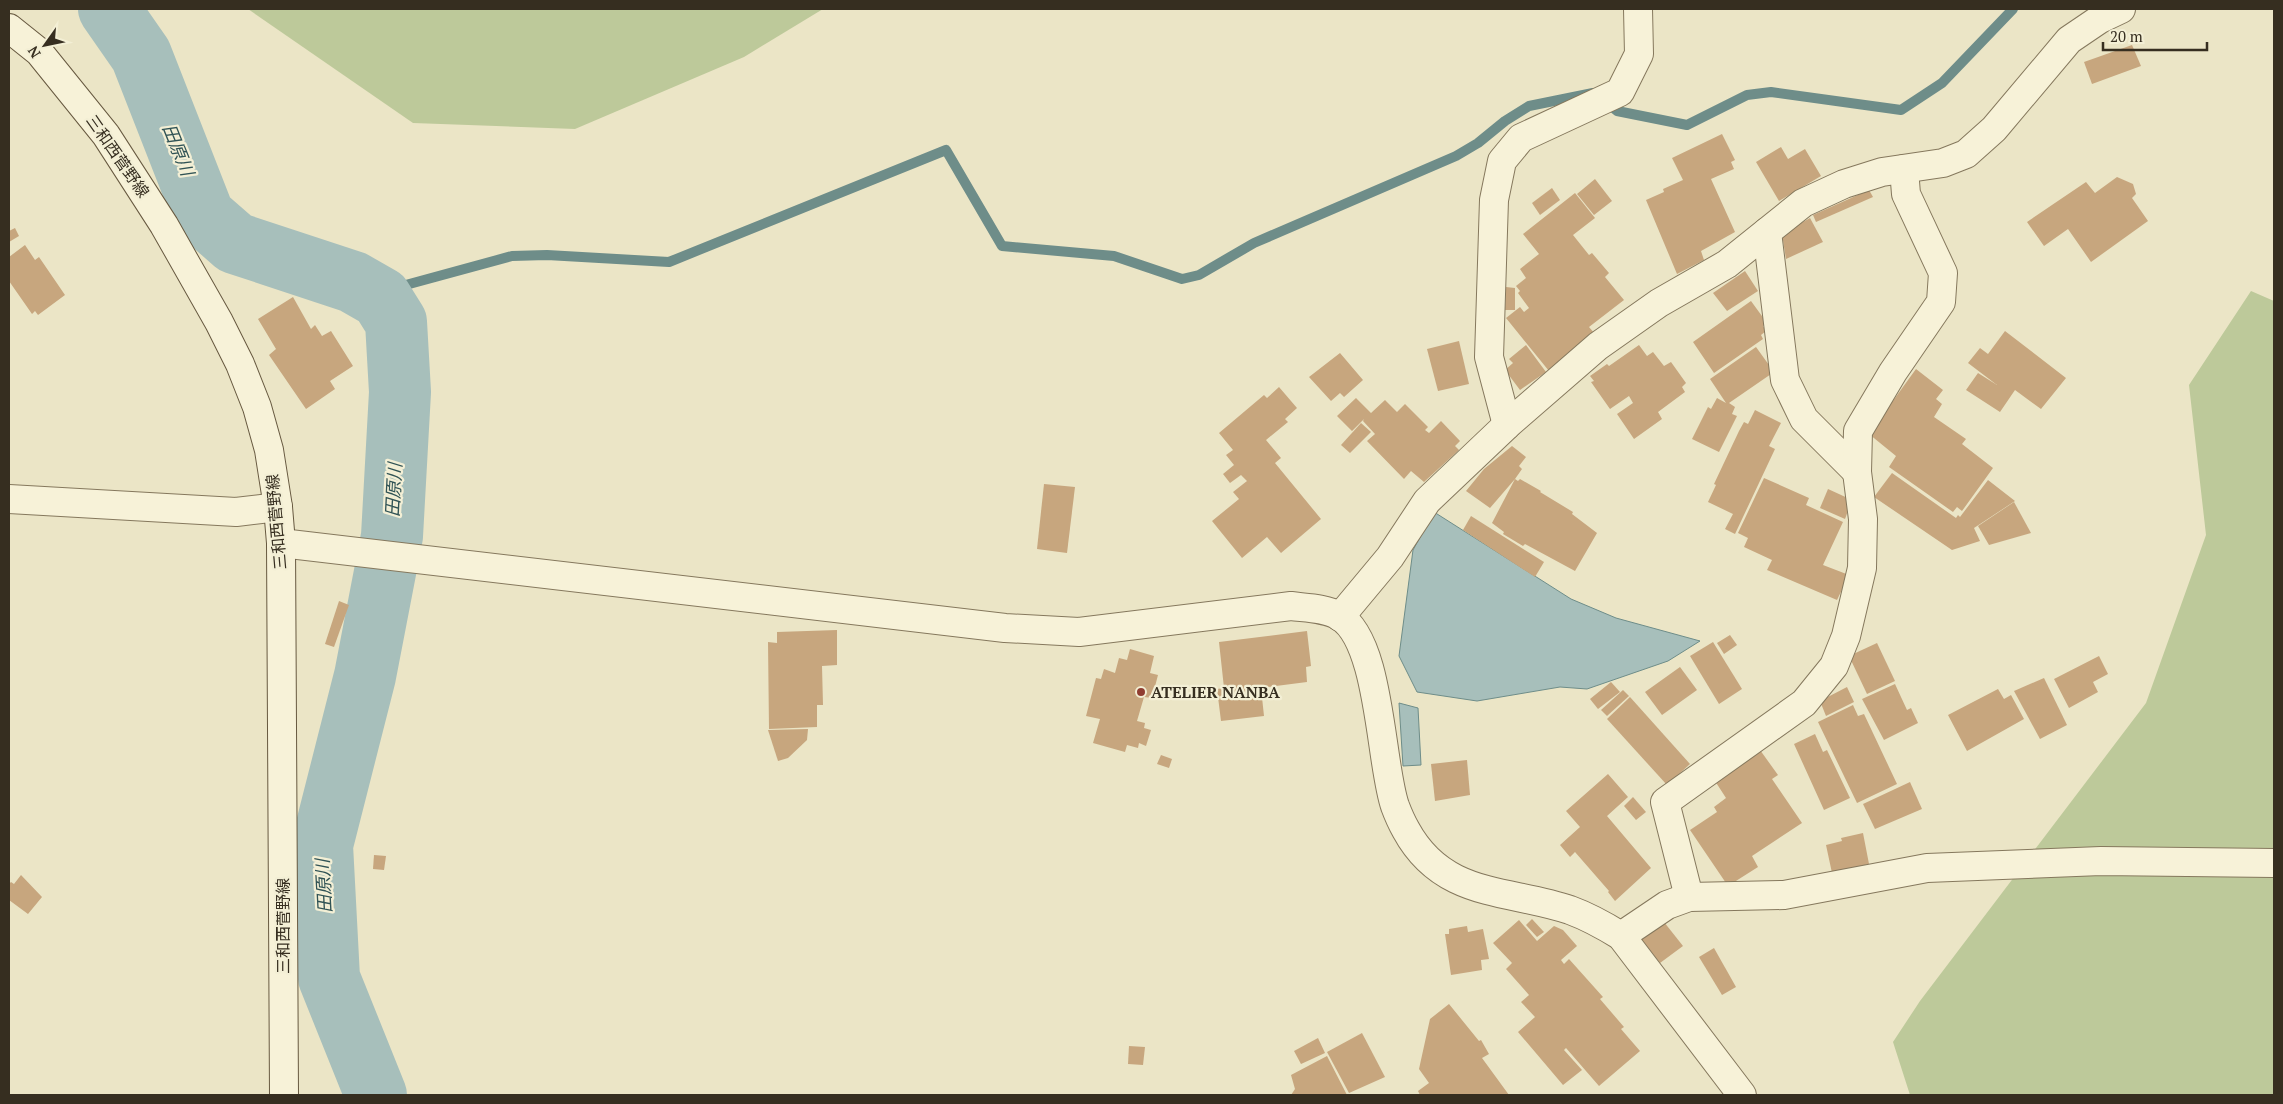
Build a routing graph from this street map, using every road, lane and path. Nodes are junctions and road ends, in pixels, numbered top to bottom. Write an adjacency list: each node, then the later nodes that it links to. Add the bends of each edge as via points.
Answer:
1 (1638, 9): 6 (street, via 1640,54 1620,92 1522,138 1502,161 1494,200 1489,358)
2 (2120, 9): 4 (street, via 2069,40 1994,129 1966,154 1943,163)
3 (9, 28): 9 (street, 三和西菅野線, via 39,52 106,135 164,225 219,322 257,407 269,450)
4 (1904, 169): 5 (street, via 1882,172 1803,202); 7 (street, via 1906,194 1943,273 1941,302 1858,431)
5 (1767, 232): 6 (street, via 1727,264 1659,303 1598,346); 7 (street, via 1785,380 1804,419)
6 (1507, 425): 11 (street, via 1428,501 1390,557)
7 (1857, 472): 13 (street, via 1863,519 1862,568 1846,636 1834,666 1804,703 1665,802)
8 (9, 499): 9 (street, via 236,512)
9 (278, 508): 10 (street, 三和西菅野線)
10 (281, 544): 11 (street, via 1005,628 1079,632 1291,606 1324,610); 15 (street, 三和西菅野線)
11 (1340, 617): 14 (street, via 1356,635 1372,677 1394,806 1422,853 1443,874 1474,887 1570,910)
12 (2274, 863): 13 (street, via 2101,861 1927,868 1784,895)
13 (1688, 897): 14 (street, via 1667,905)
14 (1621, 936): 16 (street)
15 (284, 1095)
16 (1742, 1095)

